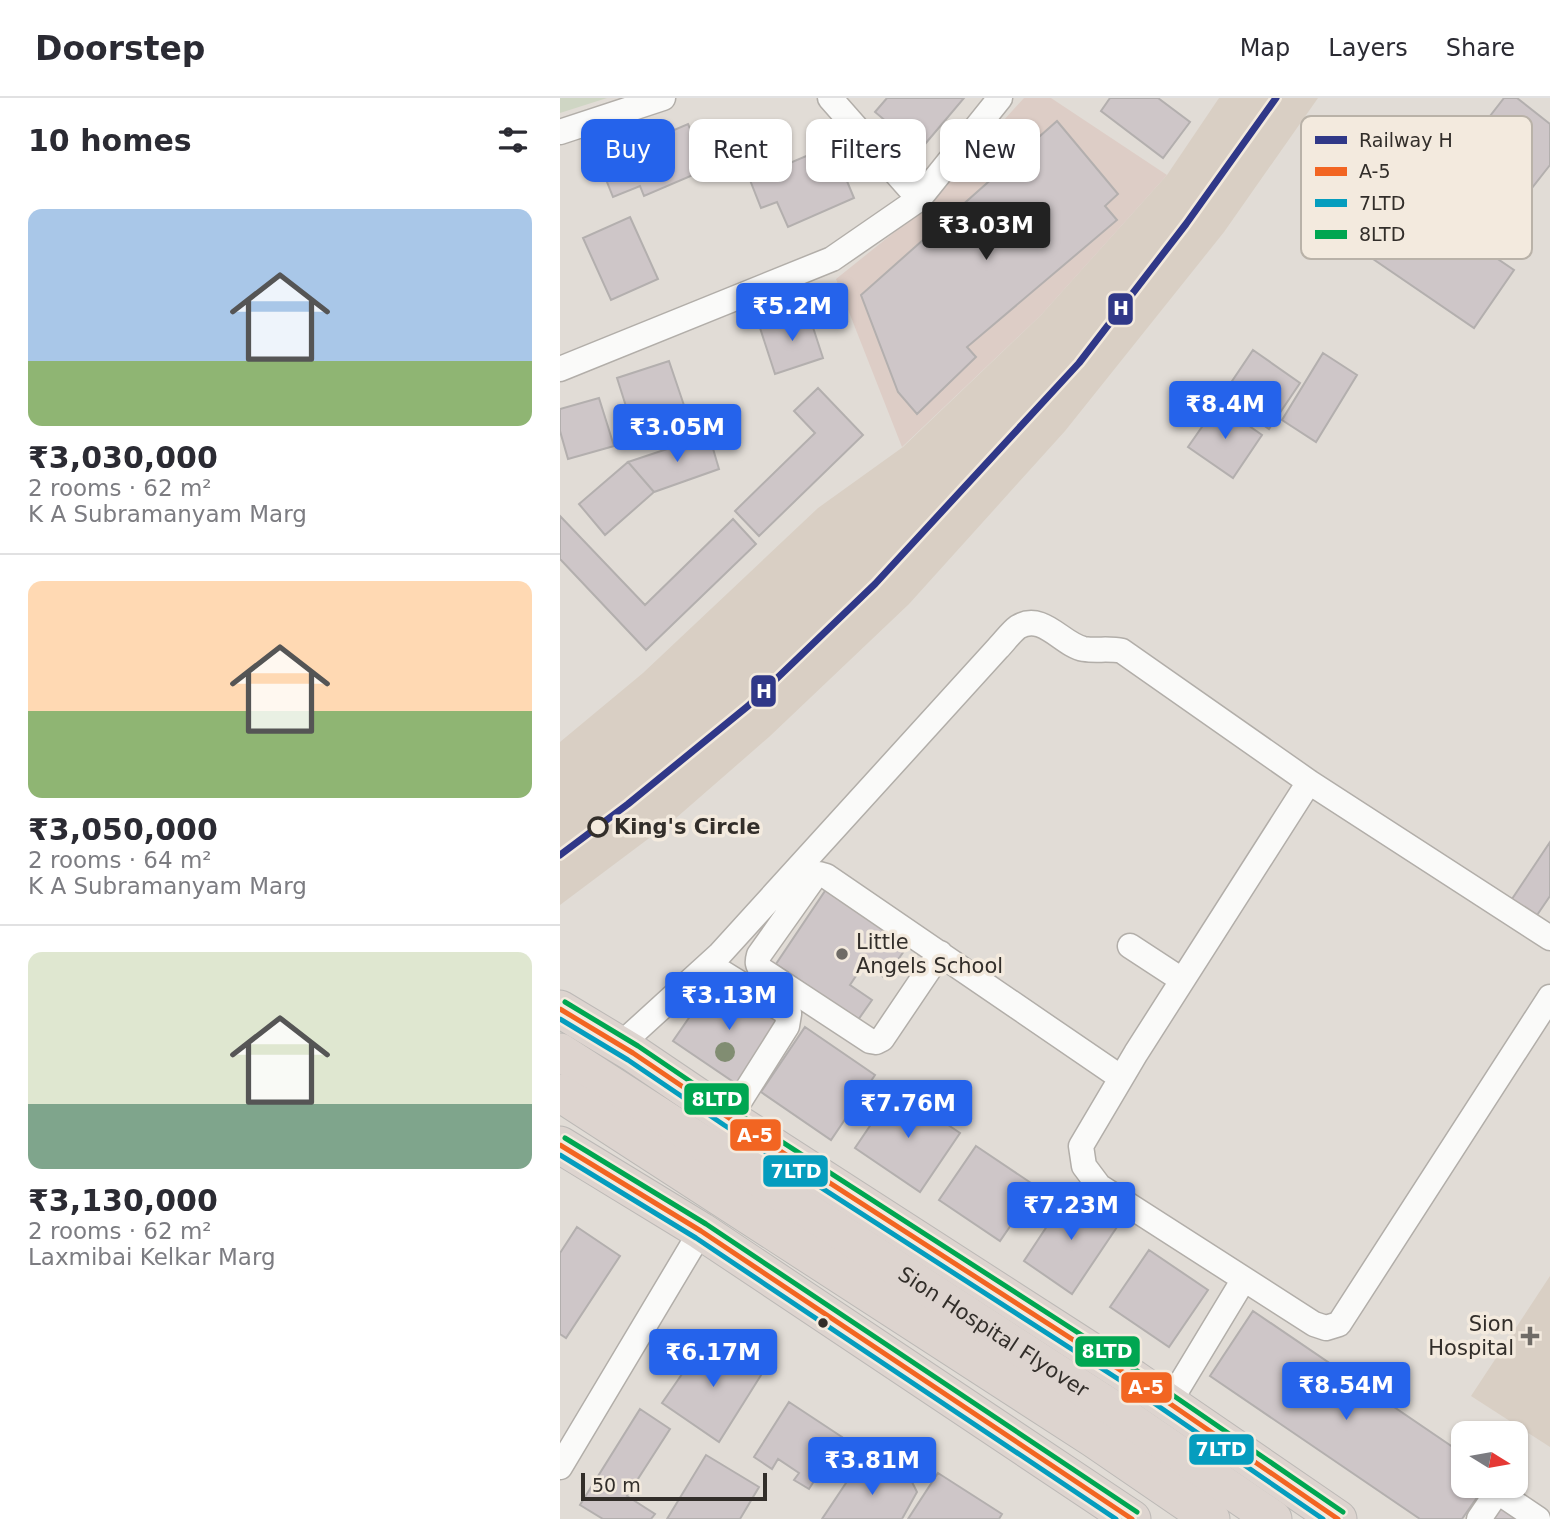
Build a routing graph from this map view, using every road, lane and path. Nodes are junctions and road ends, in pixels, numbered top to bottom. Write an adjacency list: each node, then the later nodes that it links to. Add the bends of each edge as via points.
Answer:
1 (663, 98): 4 (street)
2 (830, 98): 5 (street)
3 (1000, 98): 5 (street)
4 (560, 132)
5 (919, 199): 6 (street, via 832,260)
6 (560, 369)
7 (1310, 782): 8 (street); 11 (street); 14 (street, via 1122,651 1072,645 1051,628 1039,625 1018,627 714,961)
8 (1550, 938)
9 (1130, 946): 11 (street)
10 (940, 953): 10 (street, via 819,874 758,961 762,970 876,1042); 16 (street)
11 (1182, 980): 16 (street)
12 (1550, 997): 22 (street, via 1339,1324 1325,1328 1314,1324)
13 (560, 1009): 14 (highway)
14 (626, 1050): 18 (highway); 18 (street, via 717,972 789,1014)
15 (560, 1052): 20 (highway)
16 (1120, 1077): 22 (street, via 1081,1146 1084,1166 1098,1186)
17 (560, 1093): 20 (highway)
18 (736, 1123): 20 (highway); 23 (highway)
19 (560, 1144): 21 (highway)
20 (774, 1210): 21 (highway); 26 (highway, Sion Hospital Flyover); 27 (highway, Sion Hospital Flyover, via 1114,1410)
21 (694, 1226): 24 (street); 25 (highway)
22 (1244, 1279): 23 (street)
23 (1169, 1403): 28 (highway)
24 (560, 1467)
25 (1132, 1519)
26 (1211, 1519)
27 (1273, 1519)
28 (1338, 1519)
29 (1479, 1519): 30 (street, via 1496,1494)
30 (1538, 1519)

